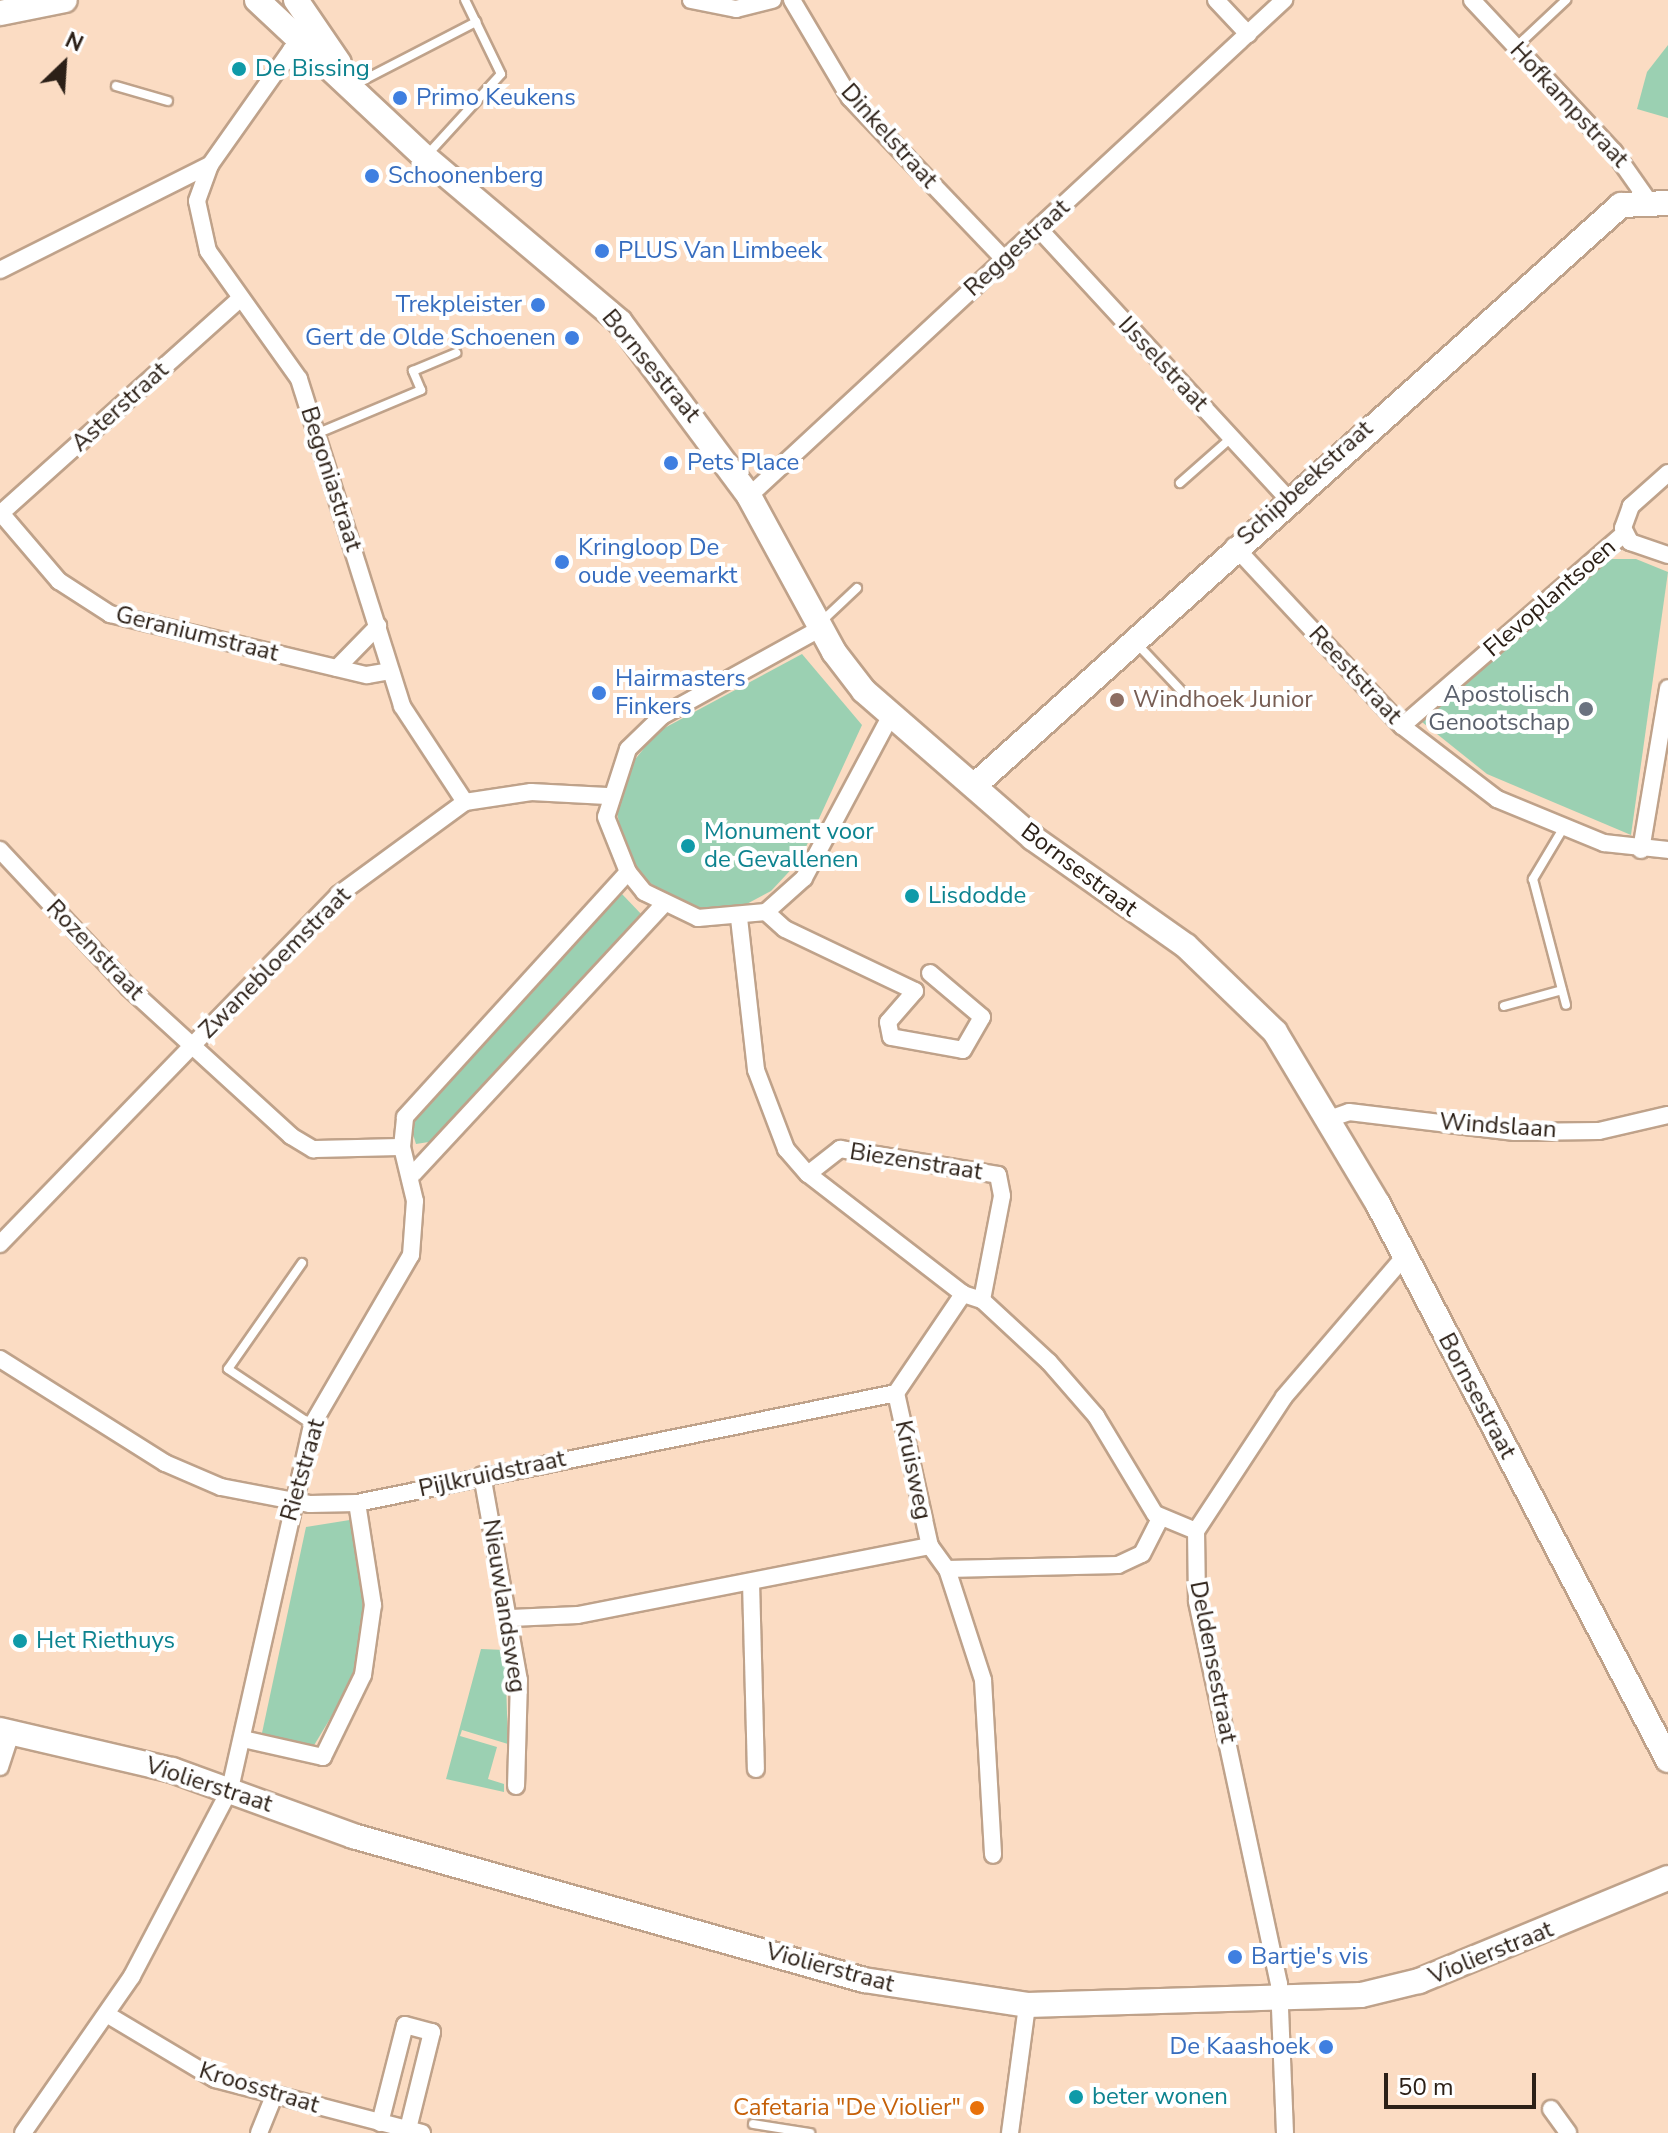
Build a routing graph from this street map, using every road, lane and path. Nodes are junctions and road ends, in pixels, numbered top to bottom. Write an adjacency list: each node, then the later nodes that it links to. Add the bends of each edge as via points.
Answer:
1 (65, 0): 12 (street)
2 (257, 0): 15 (street, Bornsestraat)
3 (296, 0): 16 (street, Bornsestraat)
4 (465, 0): 13 (lane)
5 (691, 0): 6 (street, via 736,9)
6 (773, 0)
7 (792, 0): 27 (street, Dinkelstraat, via 850,98)
8 (1216, 0): 14 (street)
9 (1284, 0): 14 (street, Reggestraat)
10 (1472, 0): 17 (street, Hofkampstraat)
11 (1566, 0): 17 (lane)
12 (0, 13)
13 (476, 22): 19 (lane); 21 (lane, via 501,74)
14 (1248, 34): 26 (street, Reggestraat)
15 (302, 40): 16 (street); 19 (street, Bornsestraat); 22 (street)
16 (327, 43): 19 (street, Bornsestraat)
17 (1515, 47): 25 (street, Hofkampstraat)
18 (116, 86): 20 (lane, via 145,89)
19 (352, 86): 21 (street, Bornsestraat)
20 (168, 101)
21 (425, 157): 35 (street, Bornsestraat, via 620,322)
22 (210, 165): 23 (street); 24 (street)
23 (175, 182): 24 (street); 28 (street)
24 (197, 201): 29 (street, Begoniastraat, via 208,251)
25 (1658, 201): 36 (street, Schipbeekstraat, via 1621,205)
26 (1039, 229): 27 (street, Reggestraat); 32 (street, IJsselstraat)
27 (1004, 259): 35 (street, Reggestraat)
28 (0, 270)
29 (240, 299): 31 (street, Begoniastraat, via 272,333 299,379); 37 (street, Asterstraat)
30 (456, 353): 31 (lane, via 413,371 421,390)
31 (315, 435): 43 (street, Begoniastraat)
32 (1231, 438): 34 (lane); 36 (street, IJsselstraat)
33 (1668, 473): 38 (street, Flevoplantsoen, via 1631,506)
34 (1180, 483)
35 (749, 496): 42 (street, Bornsestraat)
36 (1287, 498): 39 (street, Schipbeekstraat)
37 (0, 513): 45 (street, Geraniumstraat, via 59,581 110,614)
38 (1625, 533): 40 (street, Flevoplantsoen, via 1630,542); 50 (street, Flevoplantsoen)
39 (1234, 546): 44 (street, Schipbeekstraat); 50 (street, Reeststraat)
40 (1668, 555)
41 (857, 588): 42 (lane)
42 (822, 624): 49 (street, Bornsestraat, via 834,652); 52 (street, via 645,729)
43 (378, 626): 45 (street); 46 (street, Begoniastraat)
44 (1132, 639): 48 (lane); 51 (street, Schipbeekstraat)
45 (337, 668): 46 (street, Geraniumstraat)
46 (390, 671): 53 (street, Begoniastraat, via 402,706)
47 (1668, 688): 56 (street)
48 (1190, 700)
49 (890, 717): 51 (street, Bornsestraat, via 918,731); 60 (street, via 804,878)
50 (1402, 726): 54 (street, Reeststraat, via 1497,799)
51 (975, 785): 68 (street, Bornsestraat, via 1065,864 1231,986 1275,1032)
52 (607, 796): 53 (street, Zwanebloemstraat, via 531,792); 58 (street, via 609,830)
53 (465, 802): 66 (street, Zwanebloemstraat, via 338,895)
54 (1564, 827): 56 (street, Reeststraat); 63 (lane, via 1533,879)
55 (0, 850): 66 (street, Rozenstraat)
56 (1641, 850): 57 (street, Reeststraat)
57 (1668, 850)
58 (628, 872): 59 (street); 69 (street, via 405,1117)
59 (664, 904): 61 (street, via 698,918); 70 (street)
60 (766, 912): 61 (street); 62 (street, via 785,929 915,991 888,1022 891,1037 963,1050 982,1017)
61 (739, 918): 71 (street, Biezenstraat, via 756,1070 769,1115)
62 (930, 973)
63 (1562, 990): 64 (lane); 65 (lane)
64 (1566, 1005)
65 (1504, 1006)
66 (192, 1047): 69 (street, Rozenstraat, via 313,1149); 72 (street, Zwanebloemstraat)
67 (1668, 1115): 68 (street, Windslaan, via 1571,1132 1515,1132 1349,1112)
68 (1329, 1119): 73 (street, Bornsestraat)
69 (402, 1147): 70 (street, Rietstraat)
70 (414, 1173): 79 (street, Rietstraat, via 415,1229 405,1272)
71 (808, 1174): 75 (street, Biezenstraat); 76 (street, Biezenstraat, via 840,1149 998,1175 1002,1196)
72 (0, 1244)
73 (1404, 1257): 84 (street, via 1284,1397); 91 (street, Bornsestraat)
74 (302, 1263): 79 (lane, via 228,1369)
75 (963, 1294): 76 (street, Biezenstraat); 78 (street)
76 (982, 1300): 83 (street, Biezenstraat, via 1096,1416)
77 (0, 1359): 81 (street, Pijlkruidstraat, via 165,1463 221,1487)
78 (896, 1393): 80 (street, Pijlkruidstraat); 85 (street, Kruisweg)
79 (312, 1425): 81 (street, Rietstraat)
80 (482, 1475): 82 (street, Pijlkruidstraat); 88 (street, Nieuwlandsweg)
81 (292, 1502): 82 (street, Pijlkruidstraat); 90 (street, Rietstraat)
82 (357, 1503): 90 (street, via 373,1605 356,1689 323,1757)
83 (1160, 1519): 84 (street); 86 (street, via 1142,1554 1118,1565)
84 (1196, 1531): 98 (street, Deldensestraat, via 1197,1601)
85 (930, 1546): 86 (street); 87 (street)
86 (947, 1569): 96 (street, via 983,1680)
87 (751, 1582): 88 (street, via 578,1615); 93 (street)
88 (511, 1618): 94 (street, Nieuwlandsweg, via 519,1680)
89 (6, 1731): 92 (street); 95 (street, Violierstraat)
90 (243, 1739): 95 (street, Rietstraat)
91 (1668, 1760)
92 (0, 1767)
93 (756, 1769)
94 (516, 1786)
95 (230, 1789): 99 (street, Violierstraat, via 353,1836 864,1980); 100 (street, Rietstraat)
96 (993, 1855)
97 (1668, 1878): 98 (street, Violierstraat, via 1419,1981)
98 (1281, 2002): 99 (street, Violierstraat); 110 (street, Deldensestraat)
99 (1027, 2005): 109 (street)
100 (108, 2015): 101 (street, Kroosstraat, via 185,2064); 106 (street, Rietstraat)
101 (274, 2096): 103 (street, Kroosstraat); 107 (street)
102 (1551, 2109): 111 (street)
103 (380, 2123): 105 (street, Kroosstraat); 105 (street, via 405,2025 432,2032)
104 (753, 2124): 108 (lane)
105 (415, 2131)
106 (23, 2133)
107 (259, 2133)
108 (810, 2133)
109 (1010, 2133)
110 (1285, 2133)
111 (1569, 2133)

